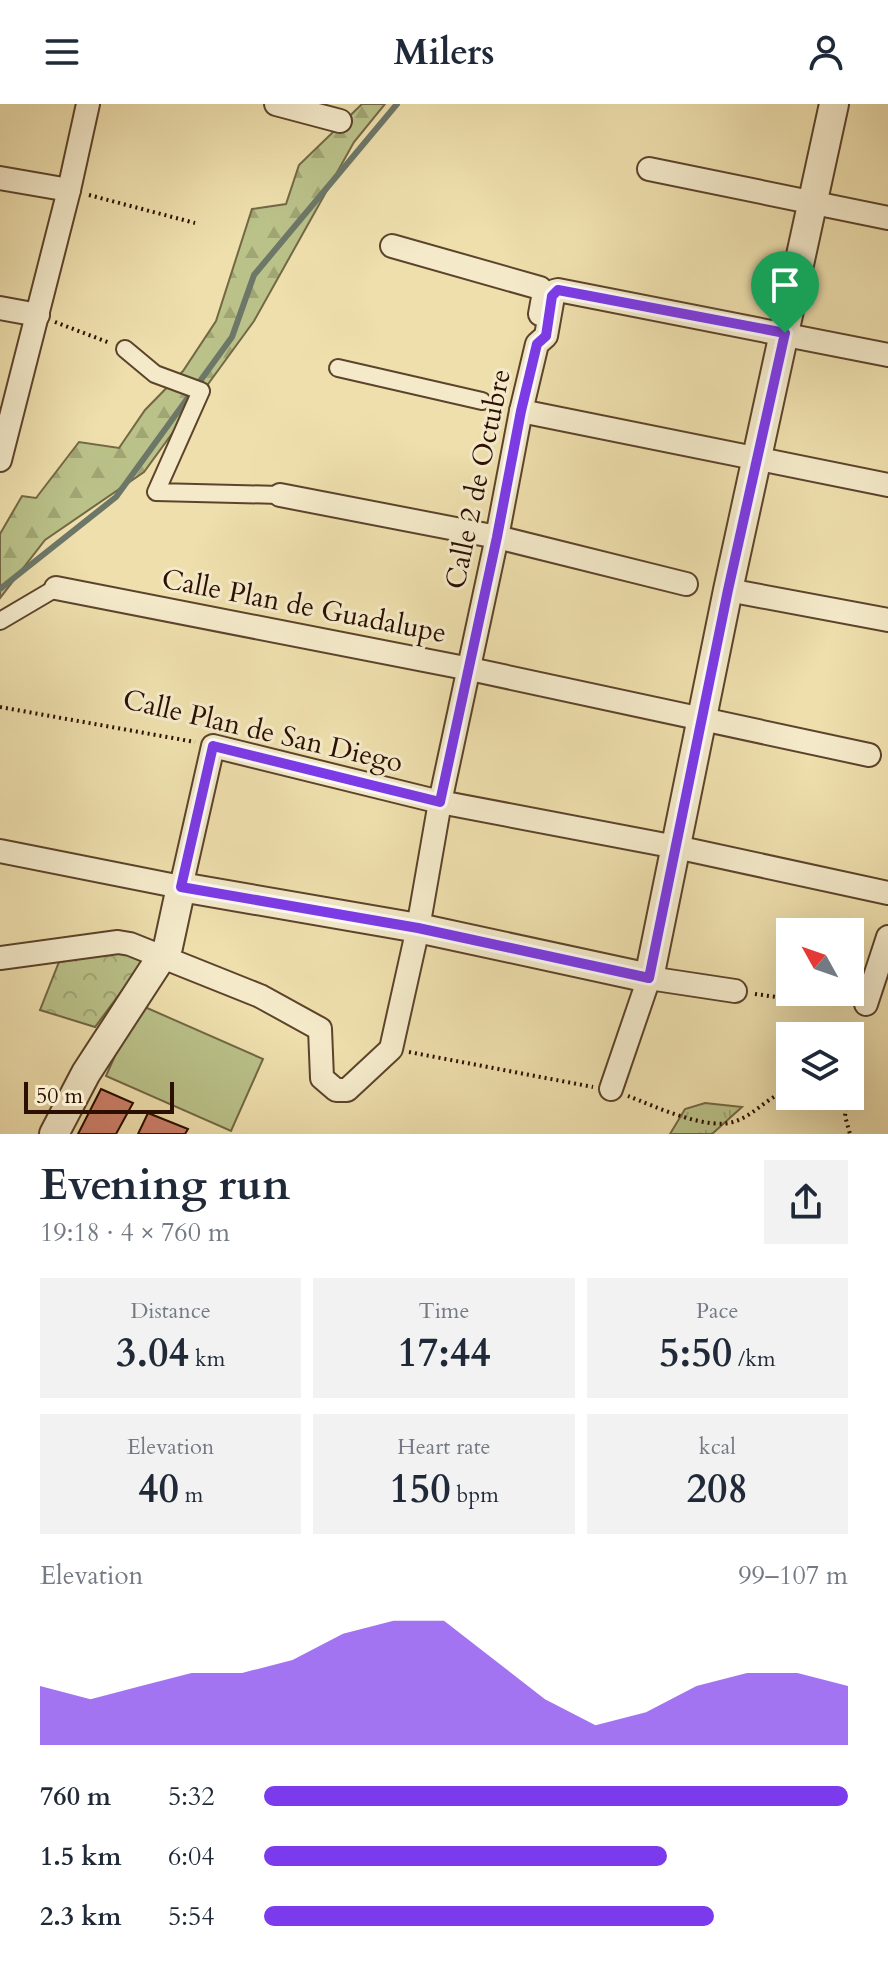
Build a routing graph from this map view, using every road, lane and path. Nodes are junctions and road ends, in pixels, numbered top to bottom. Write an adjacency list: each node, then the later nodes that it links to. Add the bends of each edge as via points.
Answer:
1 (88, 104): 7 (street)
2 (276, 104): 4 (street)
3 (834, 104): 8 (street)
4 (340, 121)
5 (649, 169): 8 (street)
6 (0, 178): 7 (street)
7 (69, 190): 10 (path); 14 (street)
8 (812, 202): 9 (street); 15 (street)
9 (888, 218)
10 (195, 223)
11 (392, 246): 12 (street)
12 (547, 290): 15 (street); 20 (street, Calle 2 de Octubre, via 546,336 537,344)
13 (0, 308): 14 (street)
14 (38, 315): 16 (path); 21 (street)
15 (785, 333): 17 (street); 22 (street)
16 (125, 349): 24 (street, via 155,374 201,391 156,492)
17 (888, 355)
18 (338, 368): 19 (street)
19 (482, 401)
20 (521, 411): 22 (street); 26 (street, Calle 2 de Octubre)
21 (1, 448)
22 (758, 457): 23 (street); 25 (street)
23 (888, 485)
24 (280, 495): 26 (street)
25 (741, 534): 29 (street); 32 (street, via 726,551 716,589 709,628)
26 (497, 537): 27 (street); 33 (street, Calle 2 de Octubre)
27 (686, 584)
28 (56, 588): 31 (street); 33 (street, Calle Plan de Guadalupe)
29 (728, 590): 30 (street); 32 (street)
30 (888, 620)
31 (0, 621)
32 (718, 641): 35 (street)
33 (470, 669): 35 (street, Calle Plan de Guadalupe); 38 (street, Calle 2 de Octubre)
34 (0, 707): 36 (path, Calle Plan de San Diego)
35 (702, 720): 37 (street, Calle Plan de Guadalupe); 39 (street)
36 (213, 746): 38 (street, Calle Plan de San Diego); 41 (street)
37 (869, 755)
38 (440, 802): 39 (street, Calle Plan de San Diego); 43 (street, Calle 2 de Octubre)
39 (676, 847): 42 (street, Calle Plan de San Diego); 47 (street)
40 (0, 851): 41 (street)
41 (181, 887): 43 (street); 45 (street, via 168,947)
42 (888, 893)
43 (418, 928): 47 (street); 51 (street, Calle 2 de Octubre)
44 (888, 937): 49 (street)
45 (160, 956): 46 (street, via 118,942); 51 (street, via 260,996 320,1029 322,1078 336,1090 347,1090); 55 (street)
46 (0, 958)
47 (649, 978): 48 (street); 52 (street)
48 (735, 991): 49 (path)
49 (866, 1004): 50 (path)
50 (860, 1022)
51 (391, 1049): 52 (path)
52 (611, 1089): 53 (path, via 709,1122 735,1122)
53 (776, 1096)
54 (846, 1110): 56 (path)
55 (54, 1134)
56 (850, 1134)

